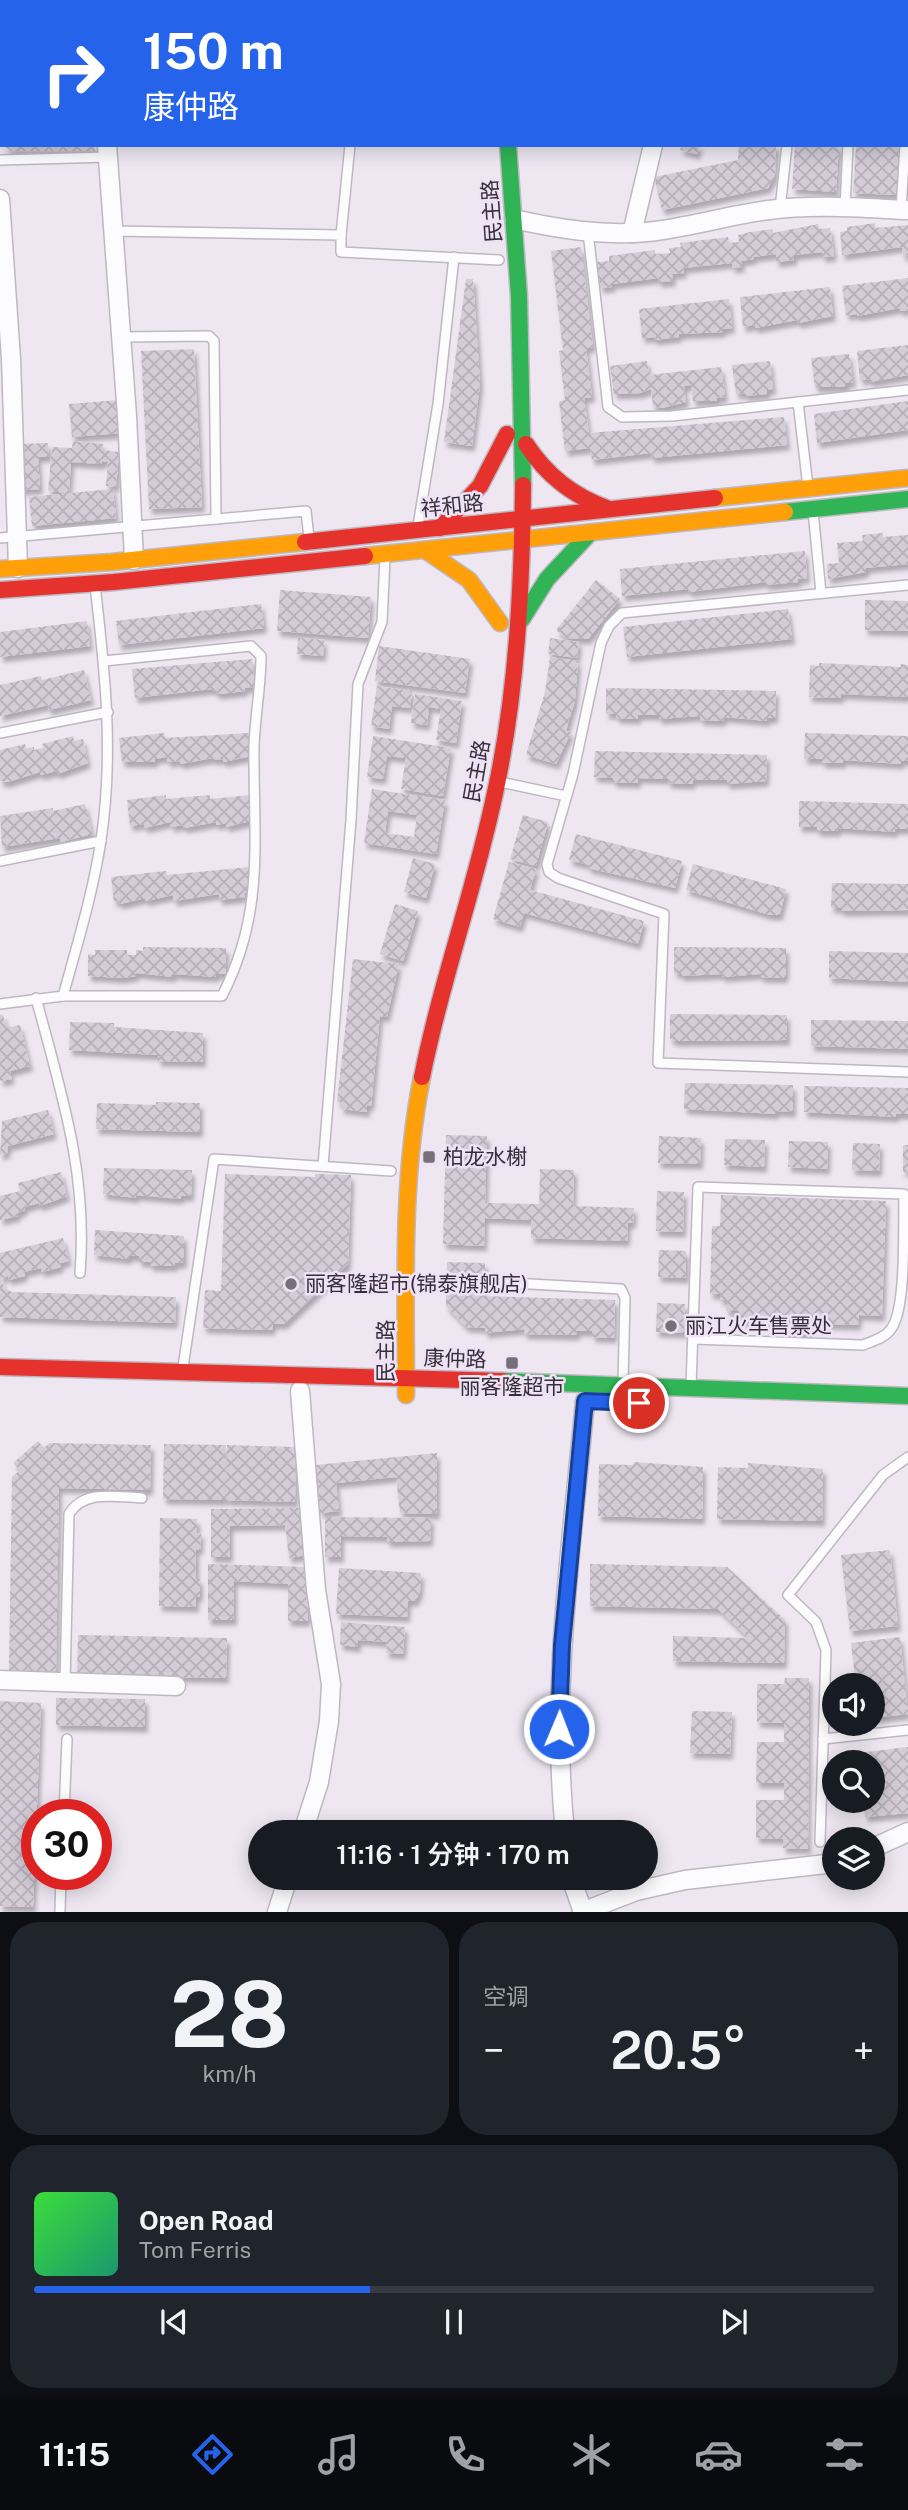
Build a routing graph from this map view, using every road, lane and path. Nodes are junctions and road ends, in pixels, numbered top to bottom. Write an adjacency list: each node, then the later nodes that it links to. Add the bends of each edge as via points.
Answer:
1 (350, 147): 17 (lane)
2 (508, 147): 13 (main road, 民主路)
3 (653, 147): 16 (street)
4 (787, 147): 11 (lane)
5 (848, 147): 10 (lane)
6 (905, 147): 12 (lane)
7 (107, 151): 8 (lane); 14 (street)
8 (0, 160)
9 (0, 199): 38 (street)
10 (845, 208): 11 (street); 12 (street)
11 (780, 209): 16 (street)
12 (905, 210)
13 (514, 219): 15 (street); 25 (main road, 民主路)
14 (114, 231): 17 (lane); 21 (street)
15 (588, 232): 16 (street); 23 (lane, via 608,407 614,413 672,416)
16 (632, 233)
17 (341, 235): 18 (lane, via 341,251)
18 (454, 257): 19 (lane); 36 (lane, via 442,380)
19 (499, 260)
20 (502, 311): 24 (main road)
21 (122, 337): 31 (lane, via 209,336 214,341); 34 (street)
22 (908, 390): 23 (lane)
23 (798, 402): 27 (lane)
24 (508, 434): 33 (main road); 35 (main road, via 485,480)
25 (526, 444): 30 (main road, via 544,471 569,492); 32 (main road, 民主路)
26 (908, 478): 27 (main road, 祥和路)
27 (808, 489): 30 (main road, 祥和路)
28 (908, 499): 29 (main road, 祥和路)
29 (813, 509): 37 (main road, 祥和路); 50 (lane)
30 (614, 510): 32 (main road, 祥和路)
31 (216, 519): 34 (lane); 40 (lane, via 306,512)
32 (524, 519): 33 (main road, 祥和路); 39 (main road, 民主路)
33 (506, 521): 35 (main road, 祥和路); 41 (main road)
34 (131, 527): 38 (lane); 44 (street)
35 (440, 528): 36 (main road, 祥和路)
36 (417, 530): 40 (main road, 祥和路)
37 (590, 533): 39 (main road, 祥和路); 52 (main road, via 547,579)
38 (9, 537): 45 (street)
39 (523, 540): 41 (main road, 祥和路); 52 (main road, 民主路)
40 (309, 542): 44 (main road, 祥和路)
41 (505, 548): 42 (main road, 祥和路)
42 (425, 550): 43 (main road, 祥和路); 51 (main road, via 471,579 499,629)
43 (385, 554): 47 (main road, 祥和路); 66 (lane, via 382,622 358,684)
44 (134, 560): 45 (main road, 祥和路)
45 (18, 568): 46 (main road, 祥和路)
46 (0, 569)
47 (95, 583): 49 (main road, 祥和路); 53 (lane)
48 (908, 584): 50 (lane)
49 (0, 590)
50 (821, 593): 57 (lane, via 622,613 601,643)
51 (503, 594)
52 (518, 626): 56 (main road, 民主路)
53 (104, 661): 54 (lane); 62 (lane, via 251,646 258,650 254,896 243,946 222,996)
54 (108, 712): 55 (lane); 58 (lane)
55 (0, 733)
56 (498, 781): 57 (lane); 76 (main road, 民主路, via 436,1016 415,1122 408,1188)
57 (566, 796): 65 (lane, via 547,860 550,872 664,914 658,1063)
58 (101, 841): 60 (lane); 62 (lane)
59 (464, 849): 61 (main road)
60 (0, 861)
61 (431, 968)
62 (63, 996): 63 (lane)
63 (36, 998): 64 (lane); 69 (lane, via 78,1165)
64 (0, 1004)
65 (908, 1072)
66 (323, 1166): 67 (lane); 75 (lane, via 214,1159)
67 (391, 1172)
68 (389, 1228): 71 (main road, 民主路)
69 (80, 1273)
70 (492, 1282): 78 (lane, via 621,1289 625,1298)
71 (389, 1336)
72 (692, 1339): 72 (lane, via 698,1187 904,1194 900,1305 892,1329 881,1337 863,1345); 79 (lane)
73 (0, 1367): 75 (main road, 康仲路)
74 (389, 1370): 75 (main road, 康仲路); 76 (main road, 康仲路); 81 (main road, 民主路)
75 (182, 1371)
76 (407, 1378): 78 (main road, 康仲路); 82 (main road, 民主路)
77 (41, 1385): 80 (main road, 康仲路)
78 (623, 1386): 79 (main road, 康仲路)
79 (691, 1388): 84 (main road, 康仲路)
80 (300, 1391): 81 (main road, 康仲路); 97 (street, via 316,1591 331,1684 320,1782)
81 (388, 1394): 82 (main road, 康仲路)
82 (406, 1395): 83 (main road, 康仲路)
83 (448, 1396)
84 (908, 1396)
85 (585, 1401): 98 (street, via 559,1690)
86 (746, 1407): 87 (main road)
87 (908, 1412)
88 (908, 1457): 95 (lane, via 883,1475 788,1595 816,1622 825,1642)
89 (142, 1498): 91 (lane, via 92,1497 69,1514)
90 (0, 1680): 91 (street)
91 (65, 1683): 92 (street)
92 (176, 1686)
93 (908, 1730): 95 (lane)
94 (68, 1738): 96 (lane)
95 (823, 1739): 100 (lane)
96 (65, 1799)
97 (307, 1820)
98 (564, 1820)
99 (908, 1832): 101 (street)
100 (820, 1842)
101 (885, 1843)
102 (822, 1864): 106 (street, via 685,1880 636,1891)
103 (61, 1890): 107 (lane)
104 (284, 1890): 108 (street)
105 (575, 1890): 106 (street)
106 (583, 1911)
107 (60, 1912)
108 (278, 1912)

